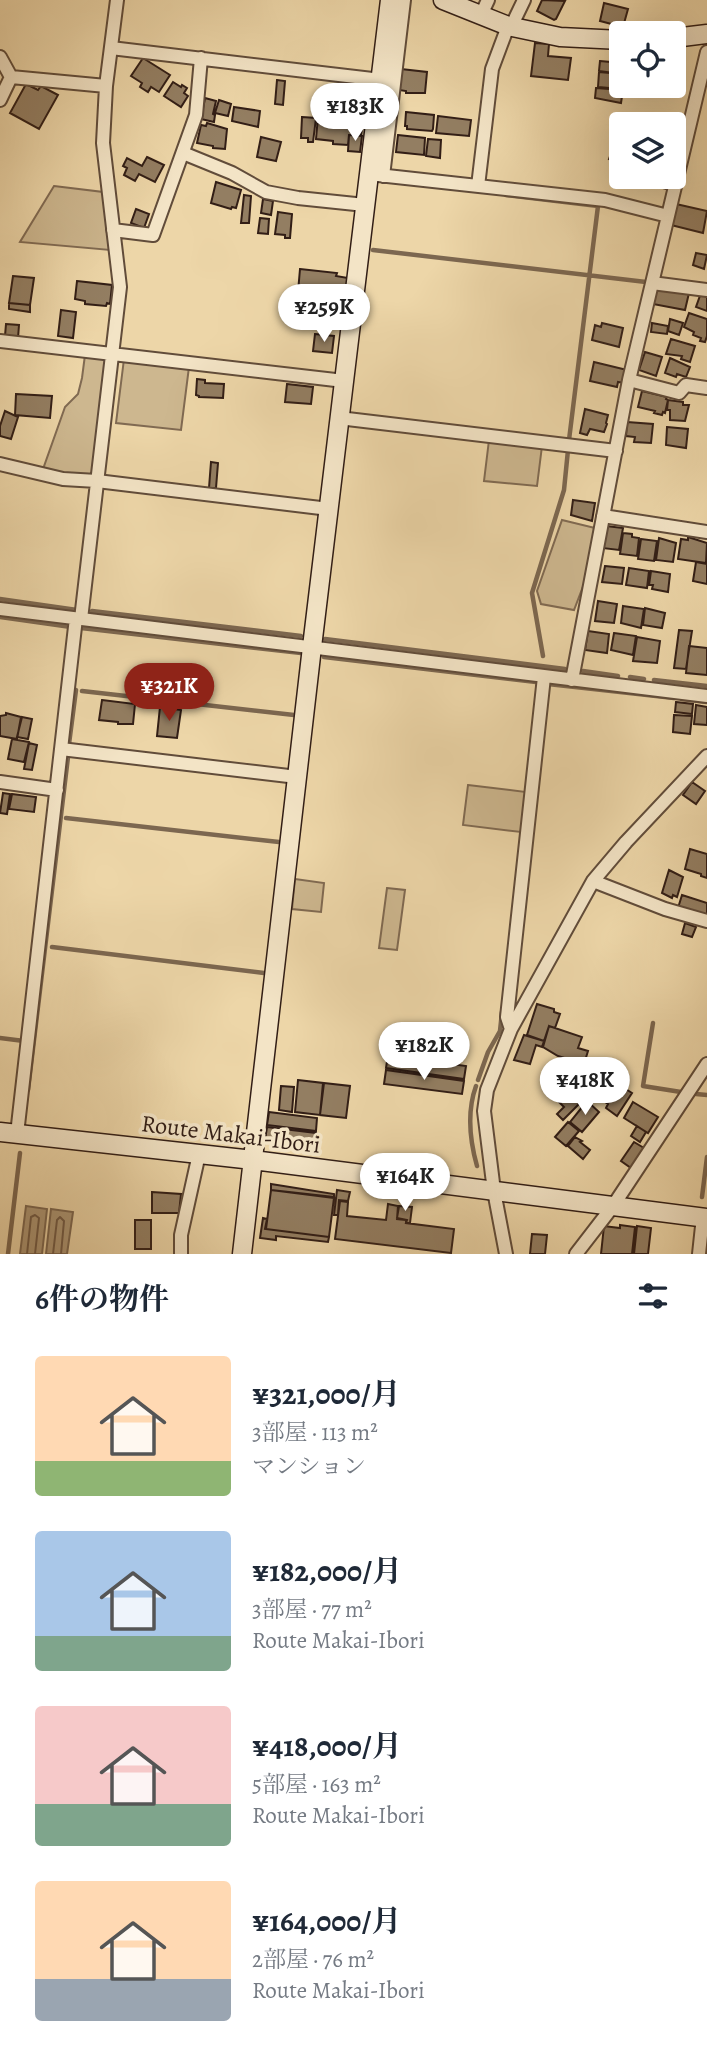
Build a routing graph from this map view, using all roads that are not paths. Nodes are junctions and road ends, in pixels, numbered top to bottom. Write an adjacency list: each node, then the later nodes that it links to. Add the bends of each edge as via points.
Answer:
1 (117, 0): 11 (street)
2 (390, 0): 17 (street)
3 (404, 0): 21 (street)
4 (443, 0): 6 (street)
5 (524, 0): 7 (street)
6 (484, 8): 7 (street)
7 (510, 27): 10 (street, via 560,37); 22 (street, via 492,69)
8 (707, 34): 9 (street)
9 (686, 37)
10 (609, 39)
11 (111, 48): 14 (street); 18 (street)
12 (707, 52): 16 (street)
13 (0, 57): 15 (street)
14 (201, 58): 17 (street); 20 (street, via 196,115)
15 (11, 77): 18 (street); 19 (street)
16 (704, 79): 24 (street)
17 (380, 80): 21 (street)
18 (106, 86): 25 (street, via 103,143)
19 (0, 100)
20 (183, 153): 23 (street, via 266,192); 25 (street, via 153,235)
21 (376, 175): 22 (street); 23 (street)
22 (478, 186): 24 (street, via 605,200)
23 (365, 205): 31 (street)
24 (668, 216): 26 (street)
25 (113, 230): 29 (street, via 120,287)
26 (652, 283): 27 (street); 30 (street)
27 (707, 289)
28 (0, 341): 29 (street)
29 (112, 354): 31 (street); 36 (street)
30 (629, 380): 32 (street, via 679,393 686,385); 34 (street)
31 (344, 381): 33 (street)
32 (707, 388)
33 (340, 418): 34 (street); 37 (street)
34 (615, 451): 38 (street)
35 (0, 464): 36 (street, via 63,479)
36 (97, 481): 37 (street); 41 (street)
37 (328, 509): 42 (street)
38 (603, 516): 39 (street); 44 (street)
39 (707, 532)
40 (0, 609): 41 (street)
41 (78, 619): 42 (street); 46 (street)
42 (312, 647): 43 (street); 48 (street)
43 (544, 677): 44 (street); 53 (street, via 507,1017)
44 (572, 680): 45 (street)
45 (707, 696)
46 (61, 749): 48 (street); 50 (street)
47 (707, 756): 51 (street)
48 (297, 777): 57 (street)
49 (0, 782): 50 (street)
50 (57, 790): 55 (street)
51 (593, 881): 52 (street); 53 (street)
52 (707, 921)
53 (511, 1029): 58 (street, via 487,1090 484,1111)
54 (707, 1064): 59 (street)
55 (8, 1133): 56 (street, Route Makai-Ibori)
56 (199, 1154): 57 (street, Route Makai-Ibori); 61 (street)
57 (253, 1160): 58 (street, Route Makai-Ibori); 62 (street)
58 (494, 1191): 59 (street, Route Makai-Ibori); 63 (street)
59 (612, 1206): 60 (street, Route Makai-Ibori); 64 (street)
60 (705, 1218): 65 (street)
61 (181, 1254)
62 (242, 1254)
63 (506, 1254)
64 (576, 1254)
65 (699, 1254)

